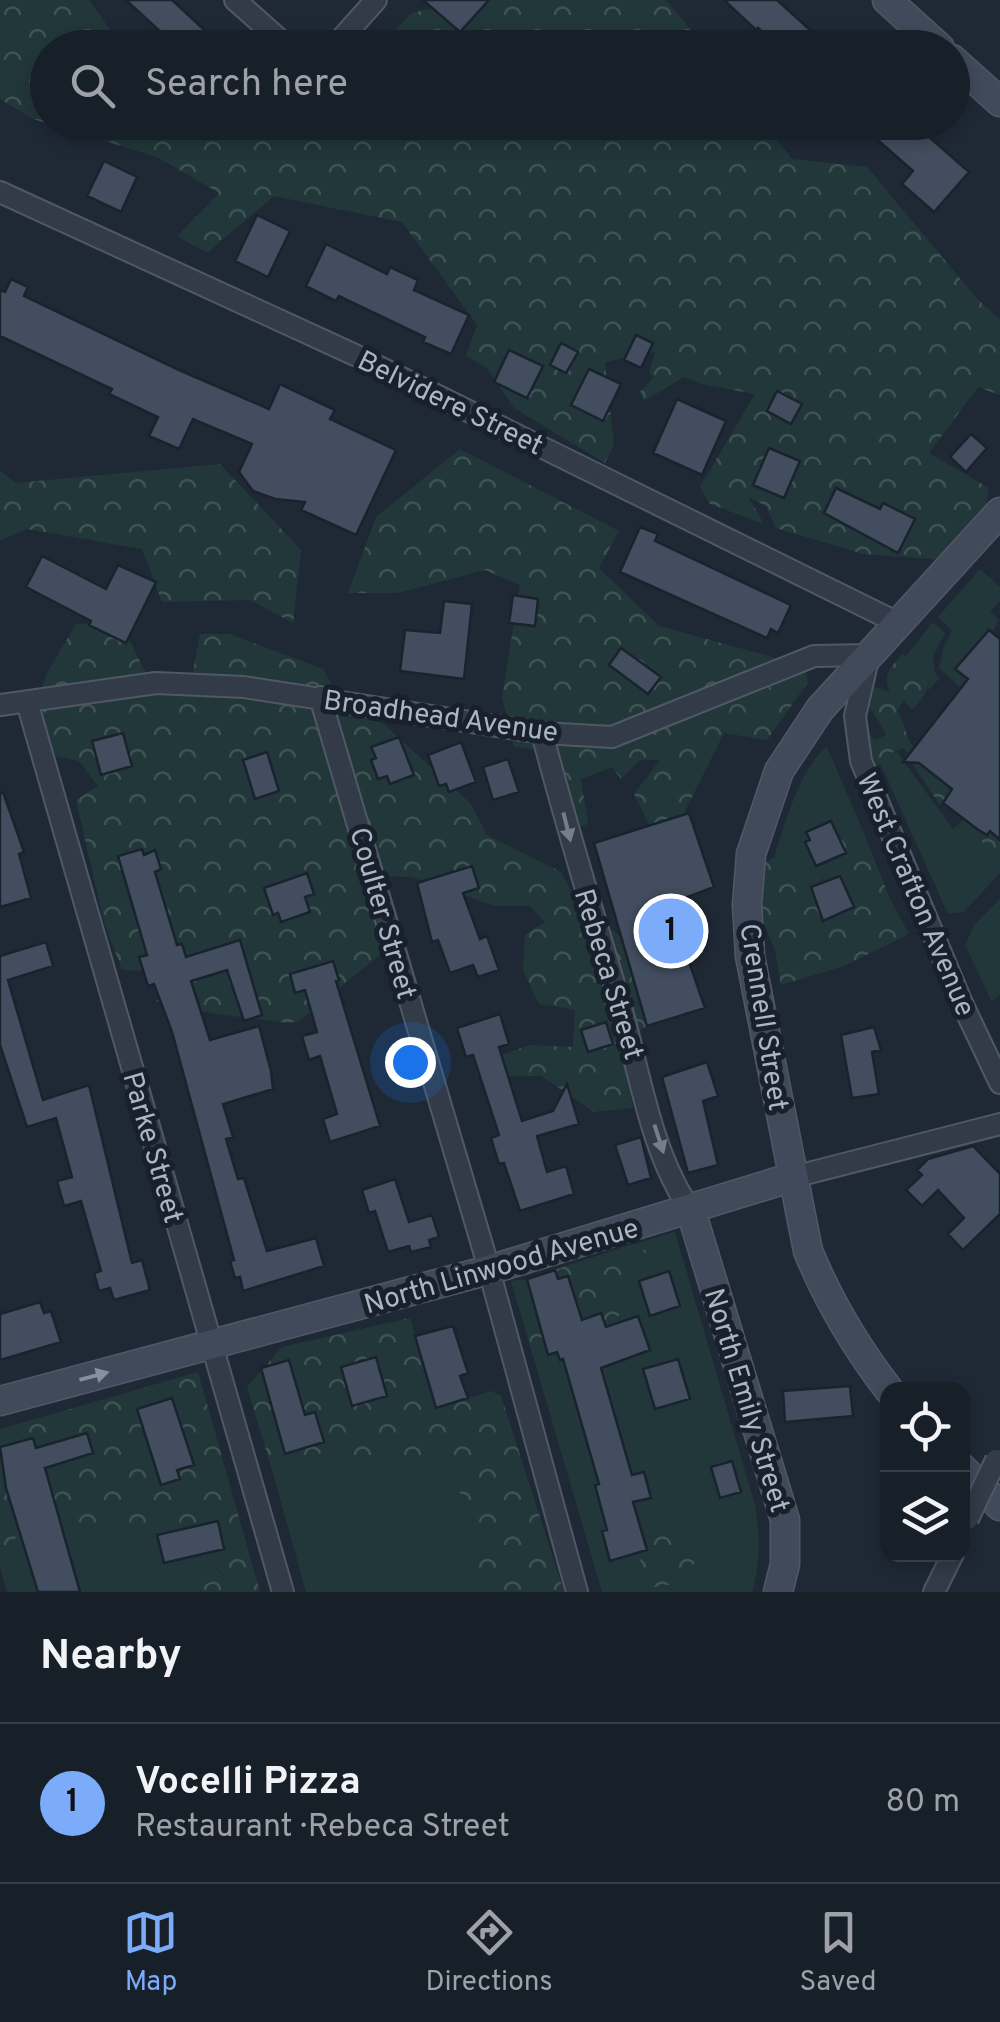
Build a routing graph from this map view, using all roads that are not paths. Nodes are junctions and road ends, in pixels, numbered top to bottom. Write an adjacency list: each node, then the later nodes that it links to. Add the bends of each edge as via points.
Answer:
1 (235, 0): 4 (street)
2 (376, 0): 5 (street)
3 (887, 0): 6 (street)
4 (269, 30)
5 (349, 30)
6 (920, 30)
7 (970, 75): 8 (street)
8 (1000, 102)
9 (0, 192): 11 (street, Belvidere Street, via 355,355)
10 (1000, 512): 11 (street, West Crafton Avenue)
11 (898, 623): 12 (street, West Crafton Avenue)
12 (869, 656): 16 (street, Broadhead Avenue, via 814,656 612,737); 17 (street, West Crafton Avenue, via 855,716 860,761); 19 (street, Crennell Street, via 820,710 779,771 751,854 750,956)
13 (320, 697): 14 (street, Broadhead Avenue, via 156,683); 16 (street, Broadhead Avenue); 21 (street, Coulter Street)
14 (27, 702): 15 (street, Broadhead Avenue); 22 (street, Parke Street)
15 (0, 705)
16 (542, 733): 20 (street, Rebeca Street, one-way to 20, via 657,1137)
17 (1000, 1084)
18 (1000, 1124): 19 (street, North Linwood Avenue)
19 (793, 1177): 20 (street, North Linwood Avenue); 23 (street, Crennell Street, via 808,1251 826,1296)
20 (691, 1210): 21 (street, North Linwood Avenue); 32 (street, North Emily Street, via 785,1520)
21 (488, 1270): 22 (street, North Linwood Avenue); 31 (street, Coulter Street)
22 (211, 1345): 24 (street, North Linwood Avenue, one-way to 22); 30 (street, Parke Street)
23 (883, 1382)
24 (0, 1402)
25 (999, 1454): 28 (street, bridge)
26 (966, 1472): 27 (street)
27 (1000, 1506)
28 (970, 1517)
29 (948, 1562): 33 (street)
30 (282, 1592)
31 (577, 1592)
32 (778, 1592)
33 (934, 1592)

